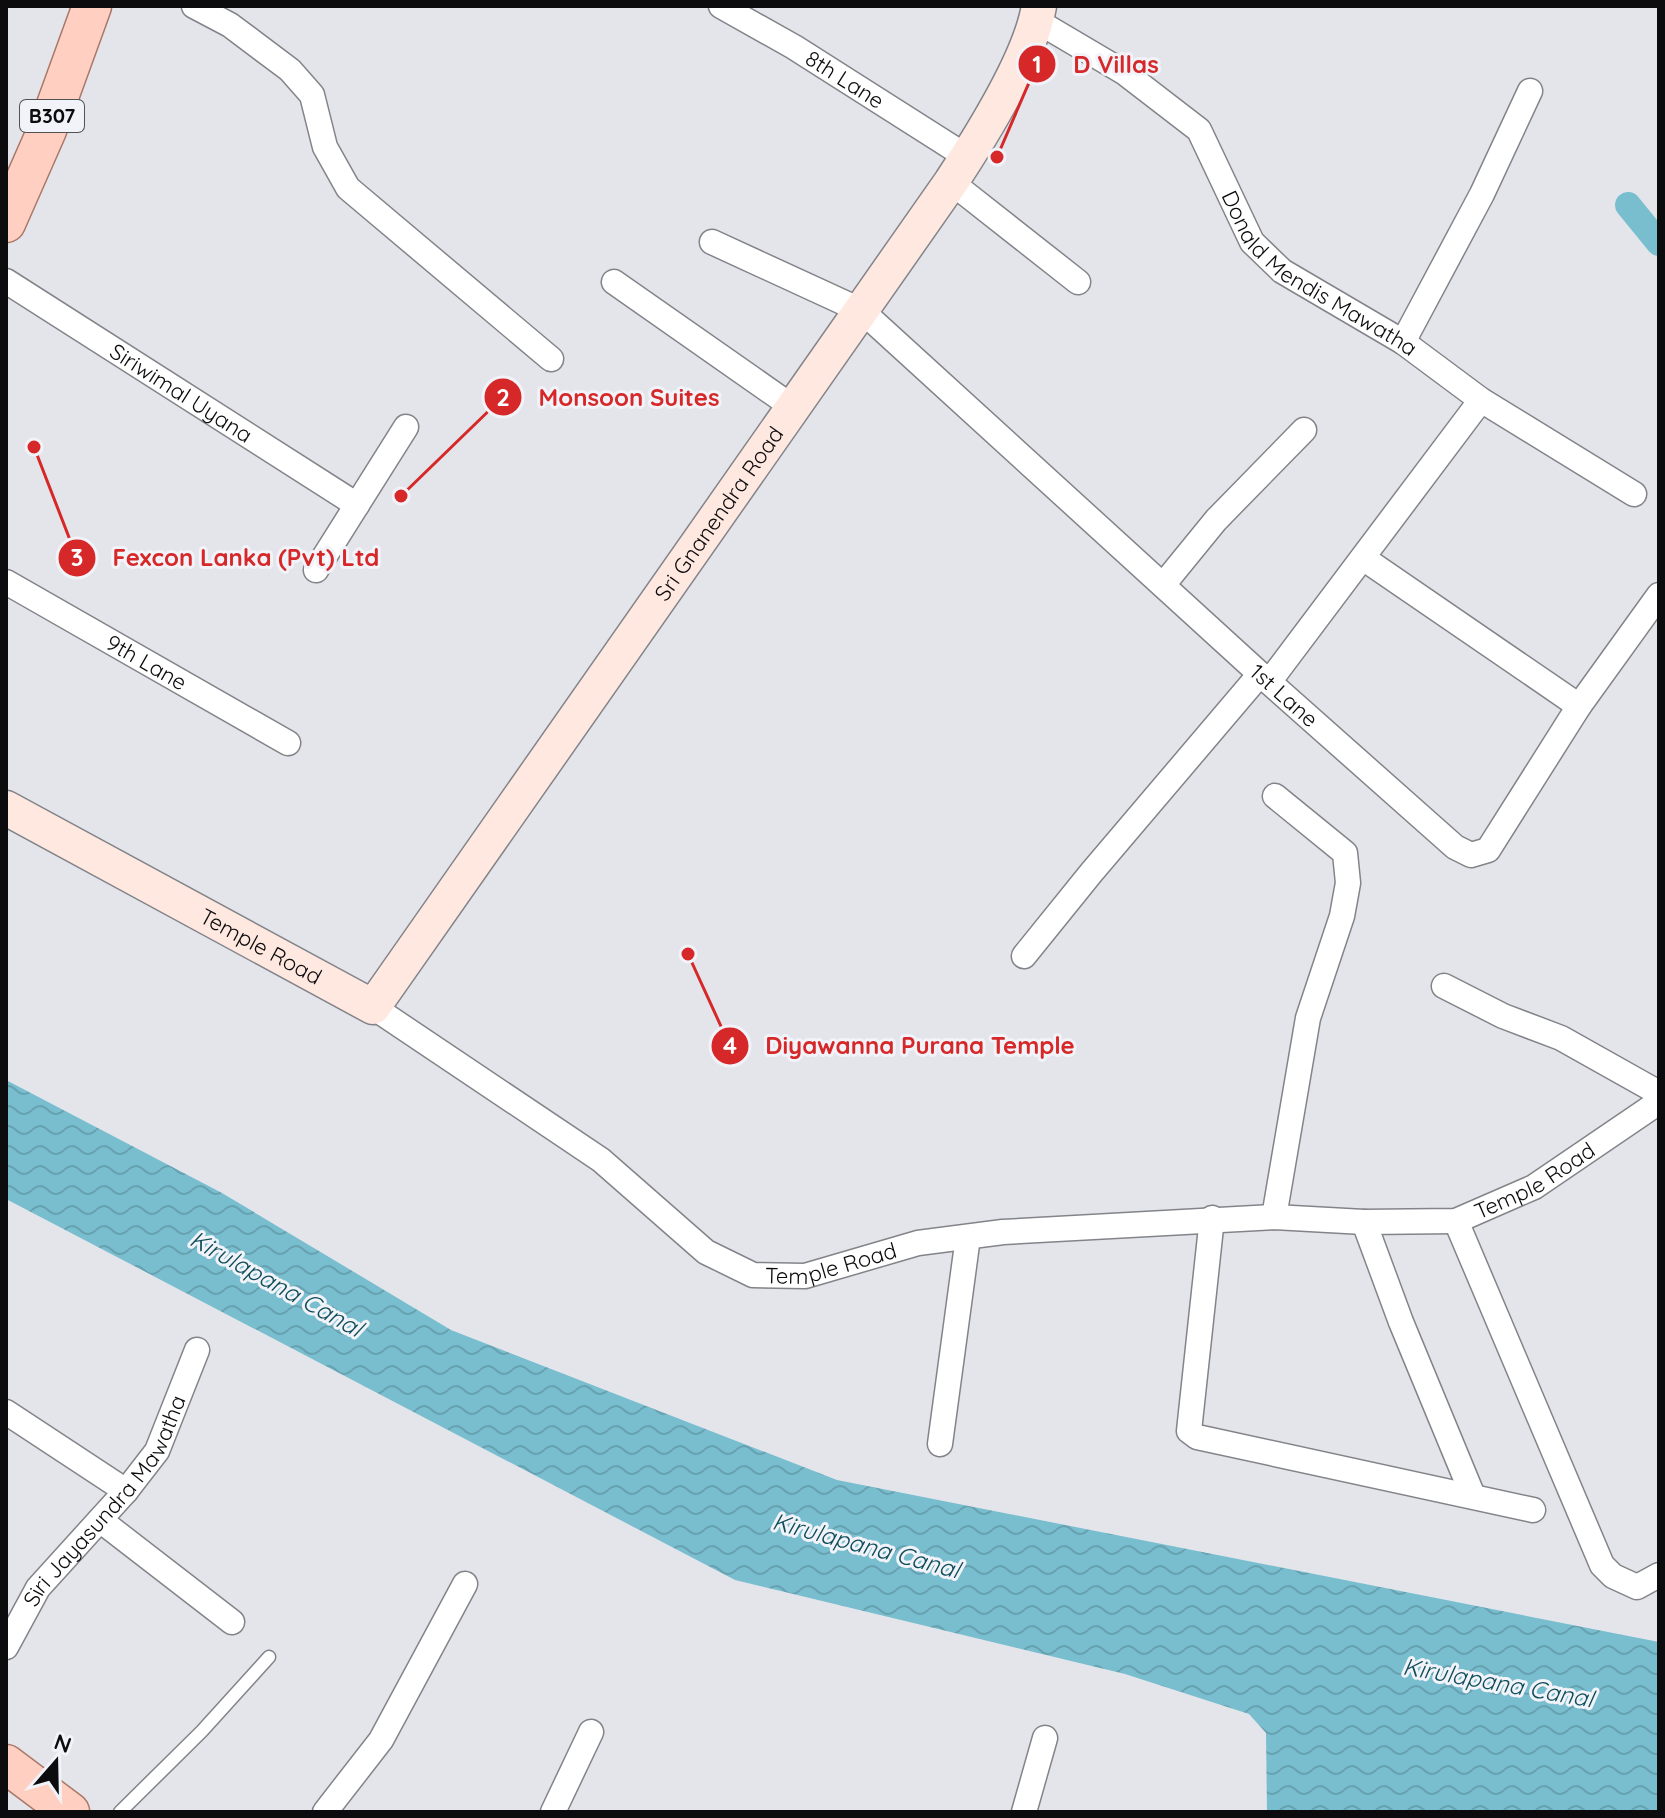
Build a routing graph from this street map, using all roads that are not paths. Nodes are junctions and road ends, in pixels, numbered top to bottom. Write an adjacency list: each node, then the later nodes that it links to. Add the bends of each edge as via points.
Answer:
1 (194, 6): 14 (street, via 230,25 290,70 312,95 325,147 348,188)
2 (721, 6): 6 (street, 8th Lane, via 794,47)
3 (81, 10): 7 (main road, B307, via 47,130)
4 (1038, 14): 6 (street, Sri Gnanendra Road, via 1009,83); 13 (street, Donald Mendis Mawatha, via 1199,130 1252,242 1282,271)
5 (1530, 91): 13 (street)
6 (959, 170): 11 (street, 8th Lane); 12 (street, Sri Gnanendra Road)
7 (6, 223)
8 (712, 242): 12 (street, 1st Lane)
9 (6, 281): 20 (street, Siriwimal Uyana)
10 (614, 282): 16 (street)
11 (1078, 282)
12 (862, 311): 16 (street, Sri Gnanendra Road); 24 (street, 1st Lane)
13 (1403, 342): 15 (street, Donald Mendis Mawatha)
14 (551, 359)
15 (1481, 400): 19 (street, Donald Mendis Mawatha); 21 (street)
16 (794, 408): 33 (street, Sri Gnanendra Road)
17 (406, 427): 20 (street)
18 (1304, 430): 24 (street, via 1216,520)
19 (1634, 494)
20 (357, 505): 22 (street)
21 (1363, 558): 26 (street); 27 (street)
22 (316, 570)
23 (6, 582): 28 (street, 9th Lane)
24 (1163, 585): 26 (street, 1st Lane)
25 (1659, 595): 27 (street, 1st Lane)
26 (1264, 678): 27 (street, 1st Lane, via 1455,847 1471,855 1488,850); 31 (street)
27 (1579, 706)
28 (288, 743)
29 (1275, 796): 36 (street, via 1345,853 1348,883 1308,1018)
30 (6, 808): 33 (street, Temple Road)
31 (1024, 956)
32 (1444, 986): 34 (street, via 1561,1038)
33 (373, 1007): 40 (street, Temple Road, via 601,1160 706,1252 753,1275 805,1276 918,1243)
34 (1659, 1093)
35 (1659, 1102): 38 (street, Temple Road, via 1534,1187)
36 (1274, 1217): 37 (street, Temple Road); 39 (street, Temple Road)
37 (1212, 1218): 40 (street, Temple Road); 45 (street, via 1189,1431 1197,1437)
38 (1456, 1221): 39 (street, Temple Road); 48 (street, via 1602,1565 1637,1587)
39 (1364, 1222): 45 (street)
40 (968, 1237): 43 (street)
41 (197, 1350): 44 (street, Siri Jayasundra Mawatha, via 157,1451)
42 (6, 1412): 44 (street)
43 (940, 1444)
44 (126, 1491): 47 (street, Siri Jayasundra Mawatha)
45 (1473, 1496): 46 (street)
46 (1533, 1510)
47 (100, 1520): 50 (street); 51 (street, Siri Jayasundra Mawatha, via 38,1588)
48 (1659, 1575)
49 (465, 1584): 58 (street, via 381,1740)
50 (232, 1622)
51 (6, 1647)
52 (269, 1657): 57 (lane)
53 (591, 1732): 59 (street)
54 (1045, 1738): 60 (street)
55 (6, 1764): 56 (main road)
56 (70, 1812)
57 (120, 1812)
58 (325, 1812)
59 (553, 1812)
60 (1024, 1812)

